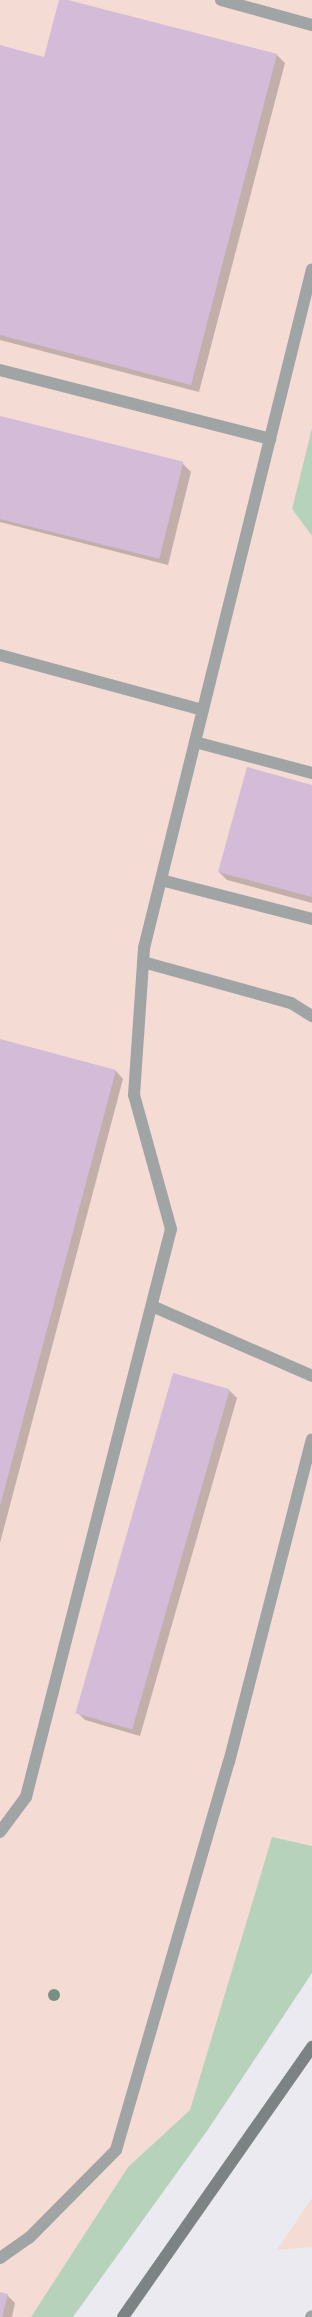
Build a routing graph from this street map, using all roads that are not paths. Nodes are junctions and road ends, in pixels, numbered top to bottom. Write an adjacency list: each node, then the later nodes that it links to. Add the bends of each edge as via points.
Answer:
1 (221, 0): 2 (lane)
2 (312, 25)
3 (312, 269): 5 (lane)
4 (0, 370): 5 (lane)
5 (270, 439): 7 (lane)
6 (0, 655): 7 (lane)
7 (203, 710): 8 (lane)
8 (195, 742): 9 (lane); 10 (lane)
9 (312, 773)
10 (160, 880): 11 (lane); 12 (lane)
11 (312, 919)
12 (143, 962): 13 (lane, via 292,1002); 14 (lane, via 134,1095 171,1229)
13 (312, 1016)
14 (152, 1306): 15 (lane); 17 (lane, via 26,1797)
15 (312, 1376)
16 (312, 1440): 19 (lane, via 229,1762 116,2150 29,2238)
17 (0, 1832)
18 (312, 2047): 20 (main road)
19 (0, 2258)
20 (123, 2317)

